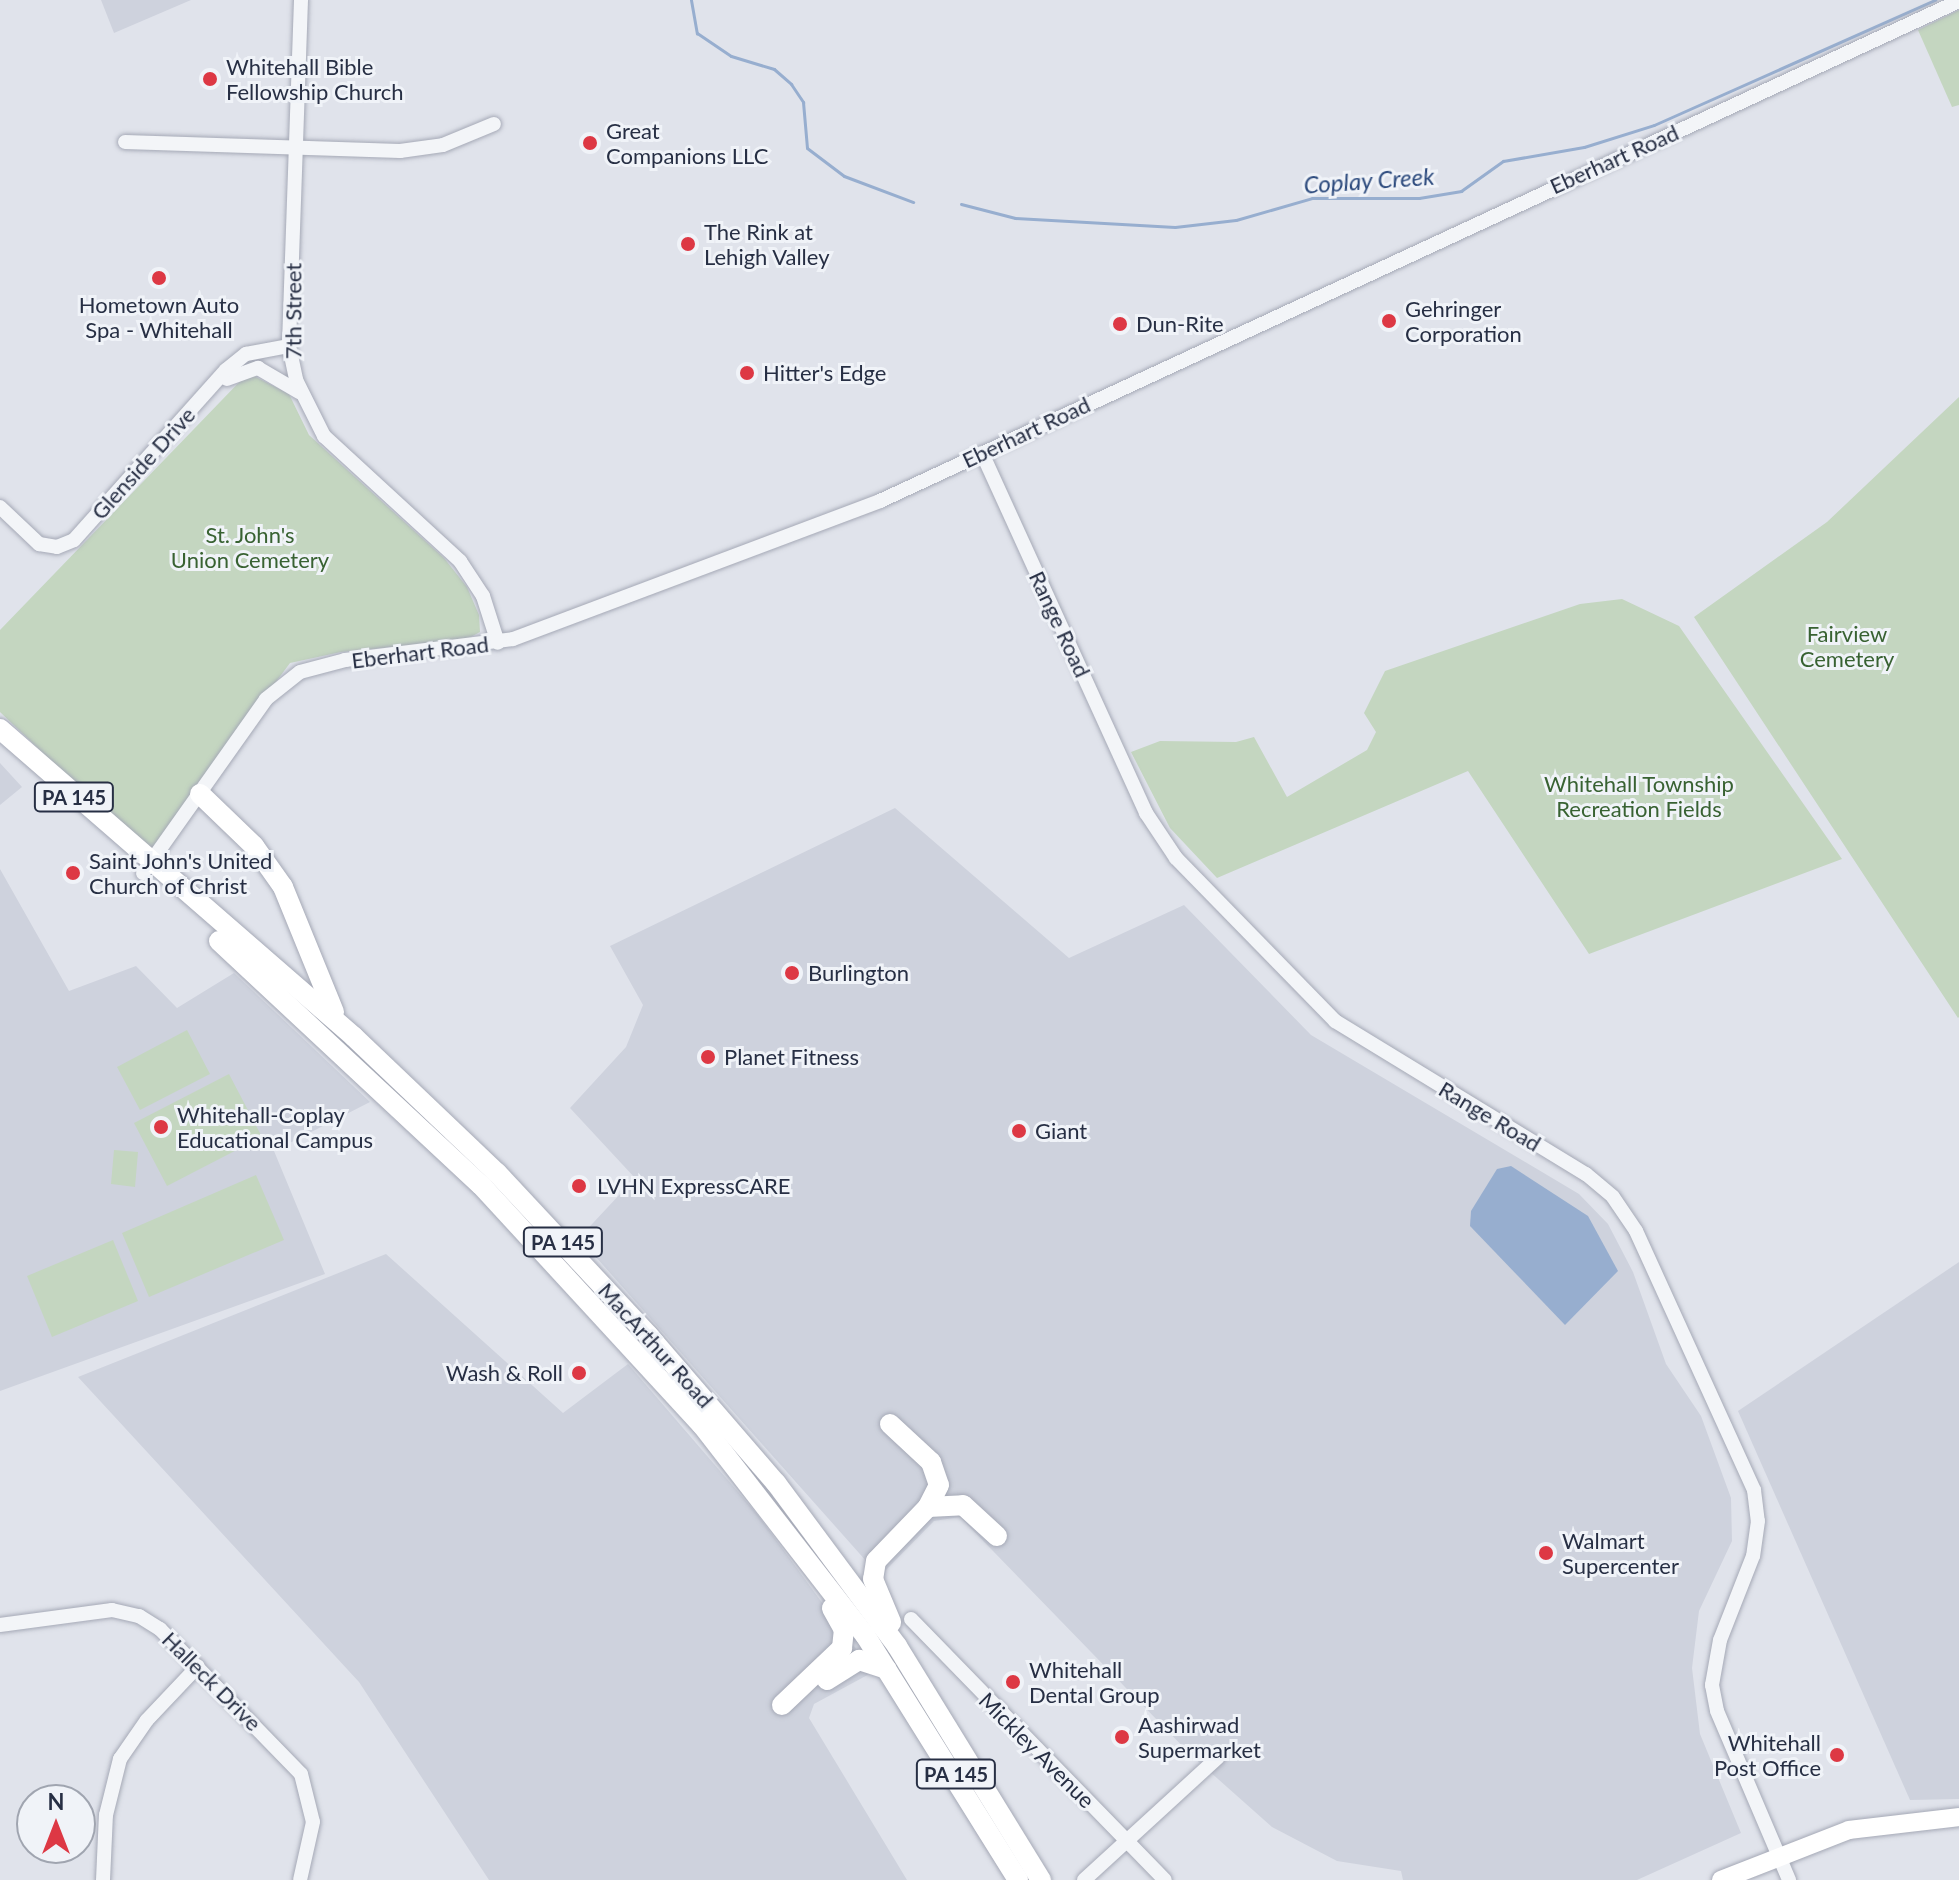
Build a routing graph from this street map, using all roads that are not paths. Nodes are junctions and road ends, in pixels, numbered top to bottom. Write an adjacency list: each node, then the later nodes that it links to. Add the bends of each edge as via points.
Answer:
1 (301, 0): 5 (street, 7th Street)
2 (1959, 1): 9 (street, Eberhart Road)
3 (494, 124): 5 (street, via 461,140 419,150)
4 (125, 142): 5 (street)
5 (297, 148): 6 (street, 7th Street)
6 (289, 346): 7 (street, Glenside Drive, via 246,354); 8 (street, 7th Street)
7 (213, 386): 8 (street, via 258,368); 10 (street, Glenside Drive, via 74,540 57,547 39,544)
8 (299, 392): 11 (street, 7th Street, via 324,436 460,561 483,596)
9 (982, 453): 11 (street, Eberhart Road, via 880,501); 29 (street, Range Road, via 1146,813 1176,858 1335,1021 1586,1174 1613,1197 1636,1231 1754,1490 1758,1521 1753,1556 1720,1640 1712,1685 1717,1711)
10 (0, 507)
11 (498, 643): 14 (street, Eberhart Road, via 345,660 300,672 266,699)
12 (0, 729): 15 (highway, MacArthur Road / PA 145)
13 (0, 747): 15 (highway, MacArthur Road / PA 145)
14 (200, 794): 15 (street, Eberhart Road); 16 (highway, via 270,865 295,909 326,1000)
15 (146, 868): 16 (highway, MacArthur Road / PA 145); 20 (highway, MacArthur Road / PA 145, via 498,1202 702,1425)
16 (354, 1037): 23 (highway, MacArthur Road / PA 145, via 497,1173 649,1336 776,1483)
17 (890, 1424): 18 (highway, via 935,1468 939,1485)
18 (928, 1507): 19 (highway, via 963,1505); 23 (highway, via 881,1553 873,1571)
19 (997, 1536)
20 (809, 1559): 25 (highway, MacArthur Road / PA 145); 25 (highway, via 814,1581 842,1624 844,1642 835,1658 796,1687 782,1705 859,1660)
21 (911, 1619): 28 (street, Mickley Avenue)
22 (0, 1625): 24 (street, Halleck Drive, via 126,1612 160,1629)
23 (897, 1646): 33 (highway, MacArthur Road / PA 145)
24 (198, 1666): 30 (street, via 147,1720 120,1759 108,1796); 31 (street, Halleck Drive, via 301,1774 313,1822)
25 (889, 1670): 32 (highway, MacArthur Road / PA 145)
26 (1218, 1757): 28 (street)
27 (1959, 1817): 29 (main road, via 1874,1824)
28 (1127, 1842): 34 (street); 35 (street, Mickley Avenue)
29 (1780, 1855): 36 (main road); 37 (street, Range Road)
30 (103, 1880)
31 (300, 1880)
32 (1018, 1880)
33 (1041, 1880)
34 (1084, 1880)
35 (1165, 1880)
36 (1721, 1880)
37 (1789, 1880)

